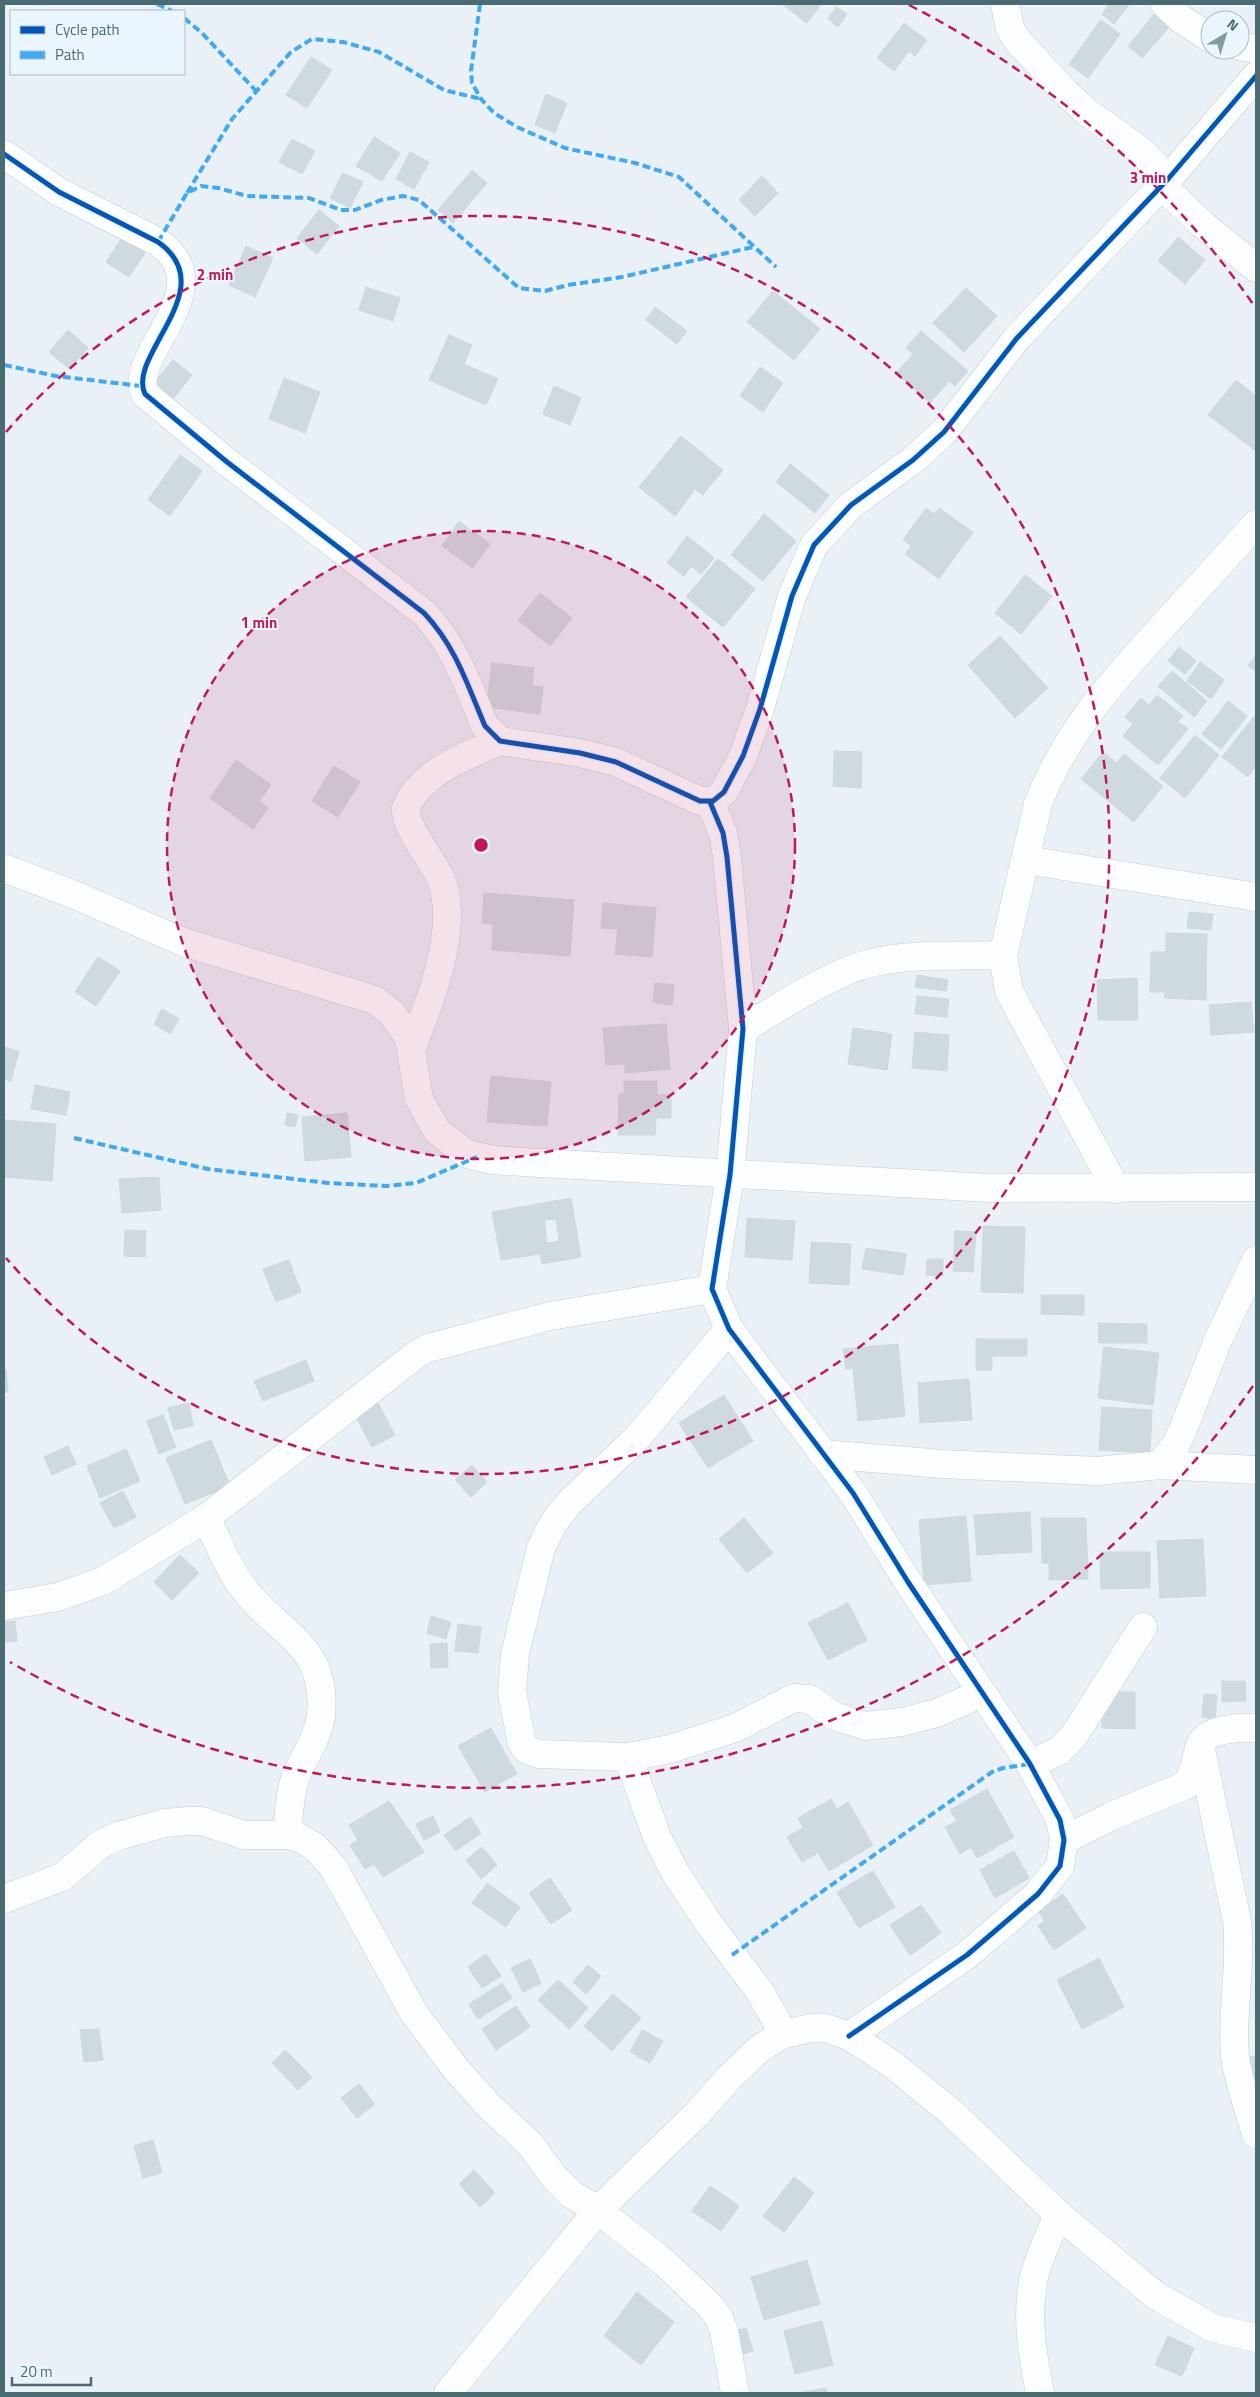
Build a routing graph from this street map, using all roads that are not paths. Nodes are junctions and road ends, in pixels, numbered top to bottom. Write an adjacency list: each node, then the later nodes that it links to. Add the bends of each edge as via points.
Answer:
1 (1005, 4): 6 (street, via 1010,29 1066,93)
2 (1164, 4): 3 (street)
3 (1200, 31)
4 (1256, 76): 5 (street)
5 (1198, 144): 6 (street); 8 (street)
6 (1141, 152): 8 (street)
7 (4, 154): 11 (street, via 59,192 158,242 171,253 181,276 177,304 144,369 141,386 145,394 227,462 424,614 442,632 485,726)
8 (1165, 183): 9 (street, via 1202,224); 12 (street, via 1017,338 944,432 851,505 814,545 792,596 743,756 724,792)
9 (1256, 268)
10 (1256, 524): 13 (street, via 1099,697 1047,781 1038,804)
11 (500, 741): 12 (street, via 616,762); 18 (street, via 434,775 412,796 406,808 406,817 441,881 445,900 438,979)
12 (710, 802): 17 (street, via 723,833 728,858)
13 (1026, 860): 15 (street); 16 (street)
14 (4, 868): 18 (street, via 183,942 368,997 393,1014)
15 (1256, 897)
16 (1003, 955): 17 (street, via 894,959 869,964 848,970); 21 (street, via 1009,991)
17 (743, 1029): 19 (street)
18 (412, 1047): 19 (street, via 419,1099 426,1113 437,1131 467,1154 493,1160)
19 (730, 1175): 21 (street, via 950,1187); 23 (street)
20 (1256, 1187): 21 (street)
21 (1116, 1189)
22 (1256, 1260): 26 (street, via 1218,1340 1184,1427)
23 (712, 1289): 24 (street); 28 (street, via 550,1316 428,1348)
24 (729, 1330): 25 (street); 34 (street, via 637,1438 554,1522 541,1548 529,1590 514,1654 512,1692 522,1743 530,1752 539,1754)
25 (823, 1454): 26 (street, via 942,1464 1097,1471); 31 (street, via 853,1493)
26 (1160, 1465): 27 (street)
27 (1256, 1470)
28 (206, 1518): 29 (street, via 103,1581 58,1597); 36 (street, via 239,1582 271,1620 301,1644 316,1669 321,1692 321,1716 307,1756 295,1778)
29 (4, 1606)
30 (1144, 1627): 35 (street, via 1073,1737 1059,1750)
31 (982, 1693): 34 (street, via 937,1713 902,1722 866,1726 834,1716 809,1698 794,1698 705,1739); 35 (street)
32 (1256, 1728): 33 (street, via 1215,1733)
33 (1200, 1745): 37 (street, via 1193,1774 1186,1785); 41 (street, via 1237,1921 1240,1949 1235,2057)
34 (628, 1757): 39 (street, via 657,1837 675,1872 760,1992)
35 (1030, 1764): 37 (street, via 1060,1820)
36 (287, 1835): 38 (street, via 244,1835 196,1821 164,1824 118,1836 101,1844 62,1877); 42 (street, via 316,1847 333,1867 414,2013 454,2068 530,2144 571,2194)
37 (1064, 1840): 40 (street, via 1060,1866 1038,1894 967,1955)
38 (4, 1899)
39 (784, 2034): 40 (street, via 825,2028); 42 (street, via 759,2050 734,2073 678,2133)
40 (849, 2036): 43 (street, via 892,2064 952,2113)
41 (1256, 2134)
42 (598, 2210): 45 (street); 46 (street, via 666,2264 711,2307 724,2331)
43 (1058, 2214): 44 (street, via 1155,2295 1213,2328); 47 (street, via 1033,2281 1030,2304 1029,2320)
44 (1256, 2338)
45 (448, 2393)
46 (736, 2393)
47 (1040, 2393)

